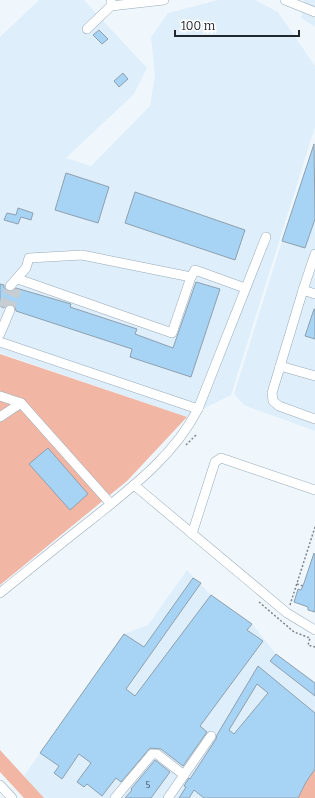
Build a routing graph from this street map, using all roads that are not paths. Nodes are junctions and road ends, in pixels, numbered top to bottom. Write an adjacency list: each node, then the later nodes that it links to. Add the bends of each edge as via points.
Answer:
1 (164, 0): 3 (street)
2 (284, 0): 4 (street)
3 (111, 3): 5 (street)
4 (315, 12)
5 (87, 29)
6 (266, 237): 11 (street)
7 (315, 254): 12 (street)
8 (191, 277): 9 (street, via 82,255 29,258); 9 (street, via 172,332); 11 (street, via 195,270)
9 (18, 279): 10 (street)
10 (14, 287)
11 (246, 288): 21 (street)
12 (303, 290): 13 (street); 17 (street)
13 (315, 294)
14 (7, 308): 15 (street)
15 (1, 330)
16 (0, 342): 21 (street)
17 (280, 366): 18 (street); 23 (street, via 272,394 273,401 279,406)
18 (315, 376)
19 (0, 396): 20 (street)
20 (22, 403): 22 (street); 26 (street)
21 (198, 409): 24 (street, via 179,442)
22 (0, 417)
23 (315, 419)
24 (134, 485): 26 (street); 27 (street)
25 (315, 490): 27 (street, via 220,458 215,462)
26 (111, 504): 28 (street)
27 (192, 534): 29 (street, via 287,613)
28 (0, 593)
29 (315, 630)
30 (210, 736): 31 (street)
31 (184, 775): 34 (street, via 157,754 152,754); 35 (street)
32 (0, 785): 33 (street)
33 (12, 798)
34 (116, 798)
35 (168, 798)

